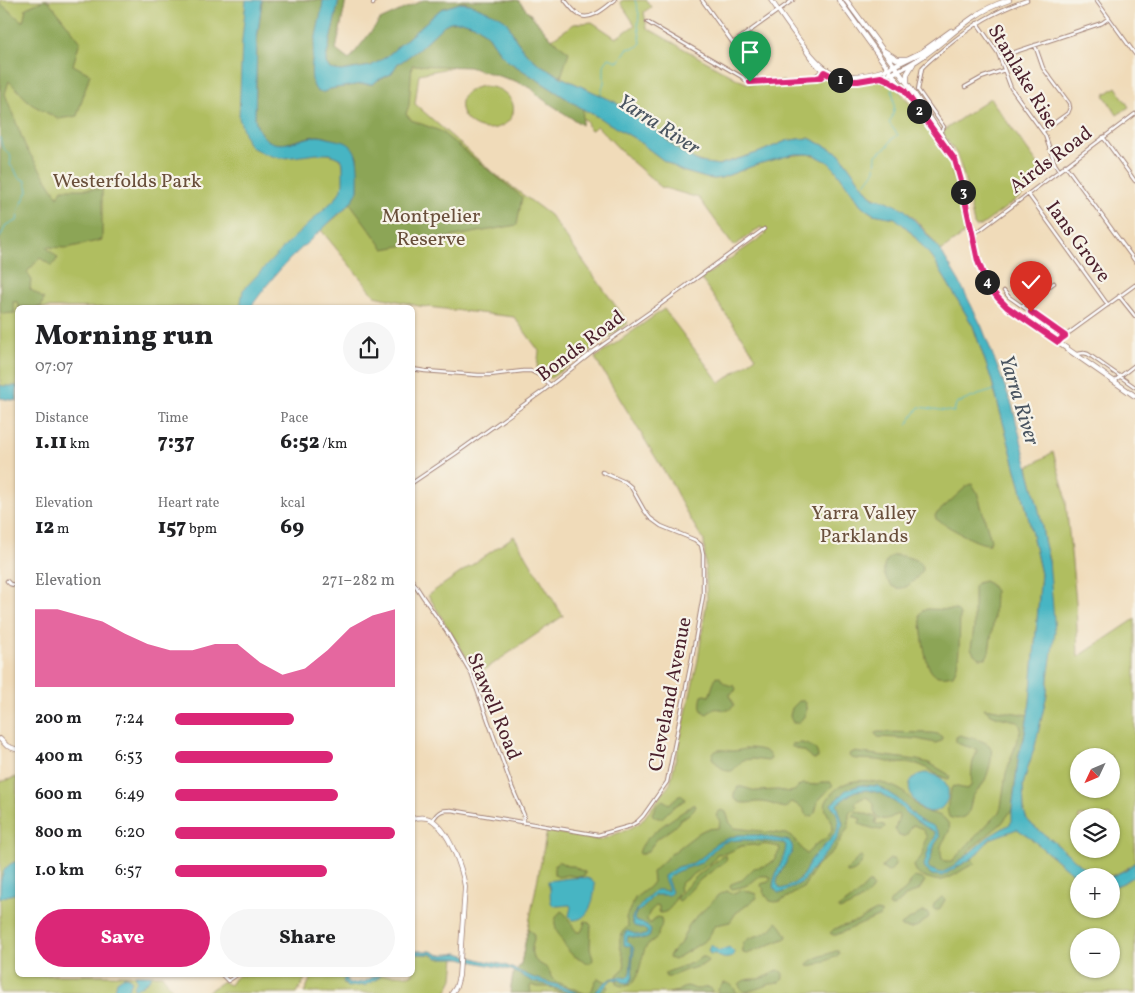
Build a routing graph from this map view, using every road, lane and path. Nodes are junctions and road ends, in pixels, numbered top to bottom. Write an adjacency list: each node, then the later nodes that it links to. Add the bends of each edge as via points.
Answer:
1 (564, 0): 2 (street, via 583,17 594,14)
2 (615, 0)
3 (702, 0): 16 (street)
4 (771, 0): 12 (main road)
5 (793, 0): 12 (street)
6 (839, 0): 23 (main road)
7 (846, 0): 18 (main road)
8 (1009, 0): 11 (main road)
9 (1028, 0): 15 (street)
10 (1096, 0): 13 (street)
11 (1002, 1): 21 (main road)
12 (779, 10): 16 (street); 25 (main road)
13 (1109, 18): 17 (street); 19 (street)
14 (647, 22): 29 (street, via 748,82)
15 (977, 23): 20 (street, Stanlake Rise); 35 (street, via 923,66 919,92 944,127)
16 (733, 43): 29 (street)
17 (1035, 46): 20 (street); 34 (street, via 1043,68 1070,107 1068,113)
18 (881, 49): 21 (main road, via 897,59); 22 (main road)
19 (1135, 54)
20 (1000, 57): 24 (street, Stanlake Rise)
21 (912, 61): 22 (main road); 26 (main road); 30 (main road)
22 (894, 66): 23 (main road); 26 (main road)
23 (888, 69): 25 (main road, via 858,76); 27 (main road)
24 (1004, 70): 31 (street); 34 (street, Stanlake Rise, via 1010,86)
25 (824, 71): 28 (main road, via 847,81); 29 (street, via 812,78)
26 (898, 71): 27 (main road); 30 (main road)
27 (892, 73): 28 (main road); 32 (main road)
28 (881, 77): 32 (main road)
29 (758, 81)
30 (907, 83): 35 (main road)
31 (965, 87)
32 (904, 90): 37 (main road)
33 (1135, 114): 36 (street, Airds Road)
34 (1043, 131): 39 (street, Stanlake Rise)
35 (940, 132): 37 (main road)
36 (1103, 137): 38 (street, Airds Road); 40 (street)
37 (955, 160): 43 (main road)
38 (1065, 166): 39 (street, Airds Road); 44 (street)
39 (1059, 170): 41 (street, Airds Road)
40 (1135, 181)
41 (1028, 194): 43 (street, Airds Road); 49 (street, Ians Grove)
42 (764, 230): 59 (street, Bonds Road)
43 (972, 231): 53 (main road, via 978,261 990,288 1007,307)
44 (1135, 261)
45 (1054, 283): 50 (street)
46 (1135, 285): 48 (street)
47 (1004, 291): 50 (street)
48 (1120, 296): 49 (street); 51 (street)
49 (1108, 305): 52 (street)
50 (1022, 306): 52 (street)
51 (1135, 316)
52 (1065, 336): 53 (street)
53 (1060, 344): 54 (main road)
54 (1075, 354): 57 (street, via 1086,353); 58 (main road)
55 (1135, 365): 57 (street)
56 (415, 370): 59 (street, via 478,375 531,371)
57 (1120, 376): 58 (street); 60 (street)
58 (1115, 382): 61 (main road)
59 (550, 385): 63 (street, Bonds Road)
60 (1135, 387)
61 (1135, 396)
62 (602, 472): 71 (street, Cleveland Avenue, via 625,482 650,518 695,540 701,545 703,554 703,596 667,782 637,822 604,834)
63 (415, 481)
64 (7, 581): 65 (street)
65 (15, 585)
66 (415, 585): 71 (street, Stawell Road, via 448,632 471,673 524,815)
67 (0, 739): 68 (main road)
68 (15, 749)
69 (415, 819): 70 (main road)
70 (433, 821): 71 (street, Cleveland Avenue, via 438,812 452,810); 74 (main road, via 452,847 465,886 459,976)
71 (523, 823)
72 (224, 977): 73 (street, via 228,981)
73 (234, 977)
74 (452, 993)

